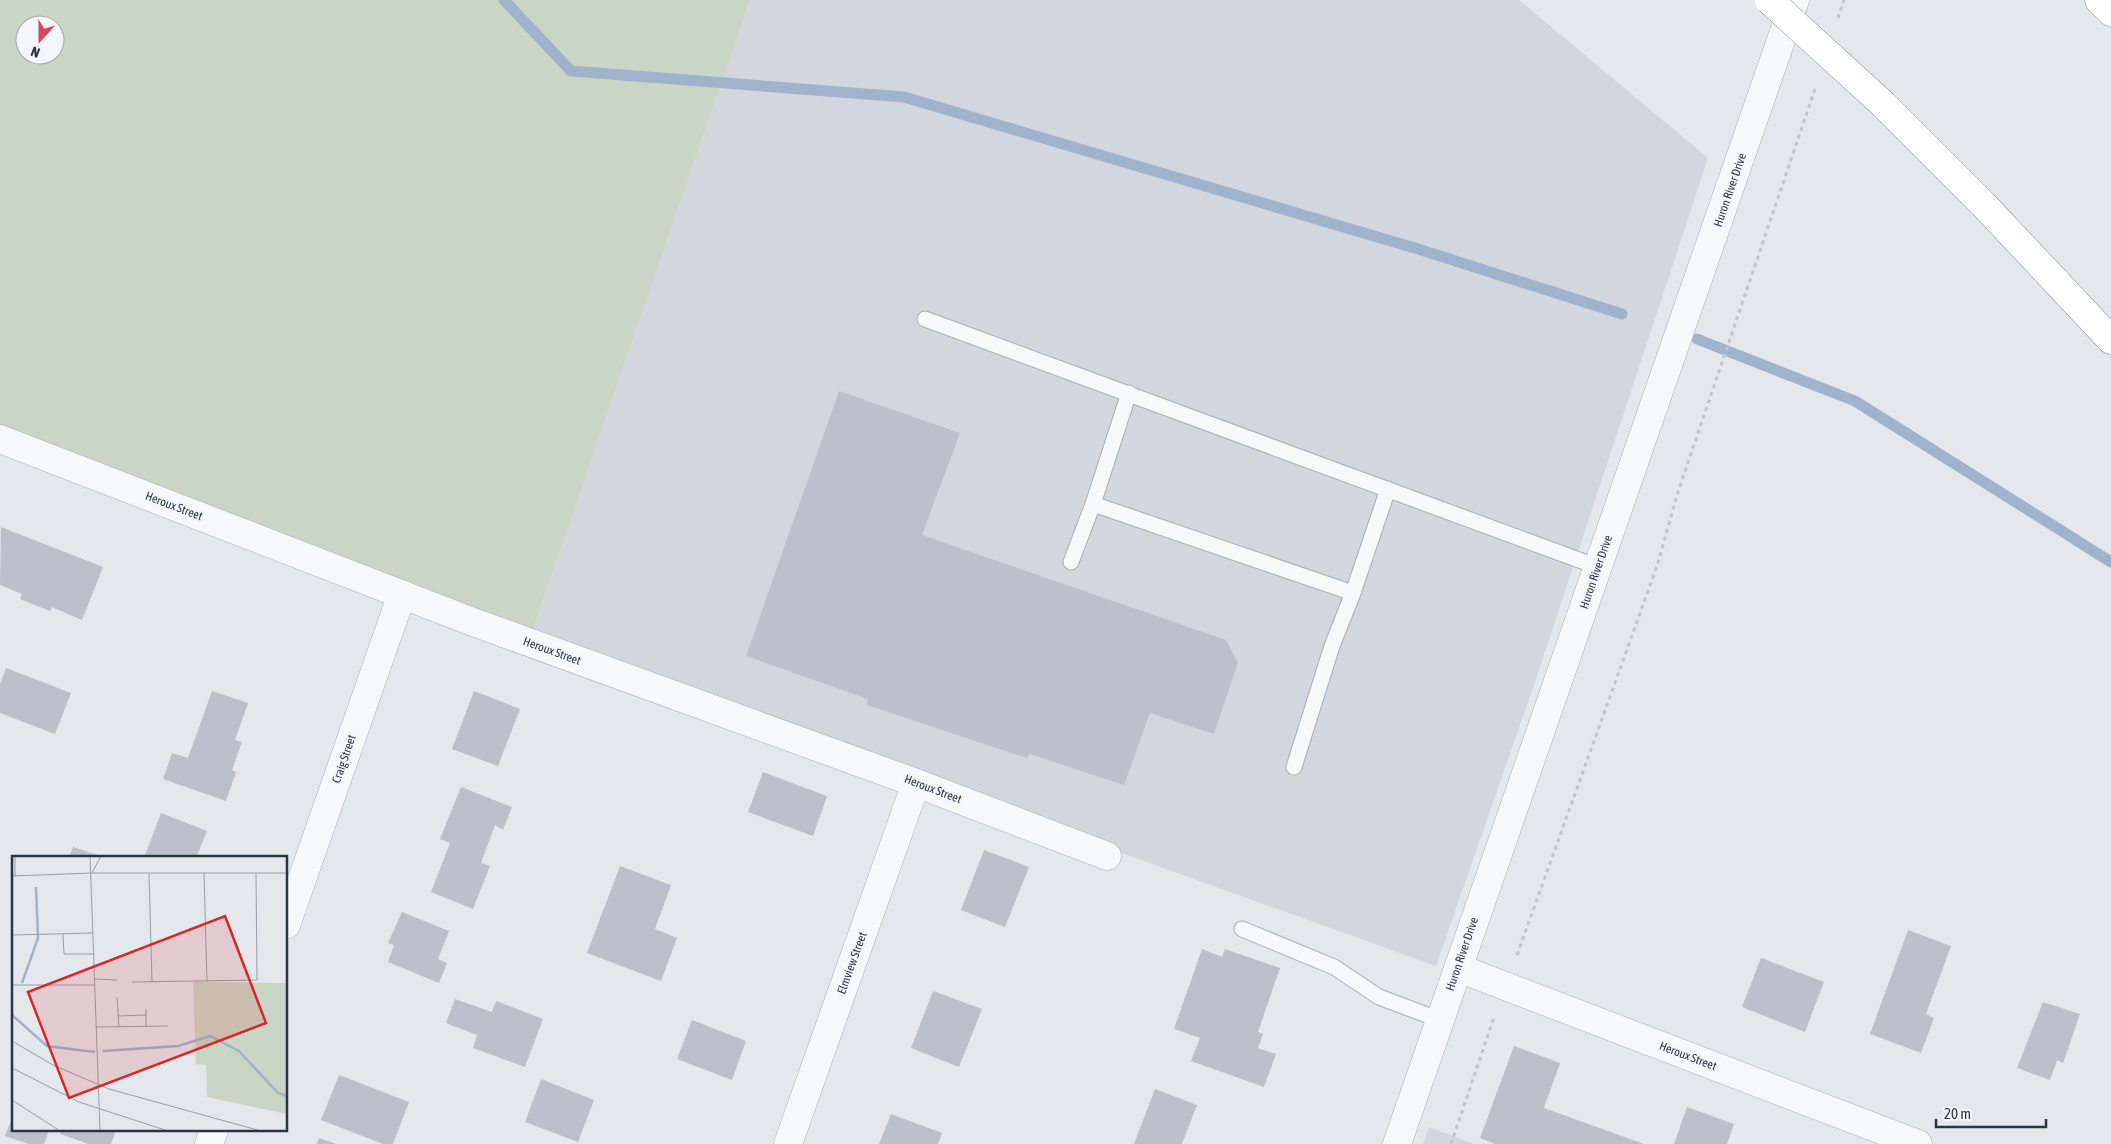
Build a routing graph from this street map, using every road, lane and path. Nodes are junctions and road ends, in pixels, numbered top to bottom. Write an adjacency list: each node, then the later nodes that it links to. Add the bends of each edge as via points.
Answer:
1 (1769, 0): 9 (highway, bridge, via 1884,105)
2 (1796, 0): 15 (street, Huron River Drive)
3 (1844, 0): 6 (path)
4 (2099, 0): 5 (highway)
5 (2111, 12)
6 (1835, 28)
7 (1817, 83): 24 (path, via 1678,492 1657,566)
8 (925, 319): 10 (lane)
9 (2111, 340)
10 (1129, 394): 12 (lane); 13 (lane)
11 (0, 439): 16 (street, Heroux Street)
12 (1388, 489): 15 (lane); 17 (lane)
13 (1093, 504): 14 (lane); 17 (lane)
14 (1071, 562)
15 (1598, 566): 23 (street, Huron River Drive)
16 (402, 594): 19 (street, Heroux Street); 21 (street, Craig Street)
17 (1353, 594): 18 (lane, via 1332,646)
18 (1294, 767)
19 (916, 782): 20 (street, Heroux Street); 26 (street, Elmview Street)
20 (1107, 856)
21 (288, 919)
22 (1242, 929): 25 (lane, via 1334,967 1379,997)
23 (1458, 968): 24 (street, Heroux Street); 25 (street, Huron River Drive)
24 (1505, 986): 28 (path); 29 (street, Heroux Street)
25 (1440, 1020): 27 (street, Huron River Drive)
26 (788, 1144)
27 (1397, 1144)
28 (1451, 1144)
29 (1918, 1144)

